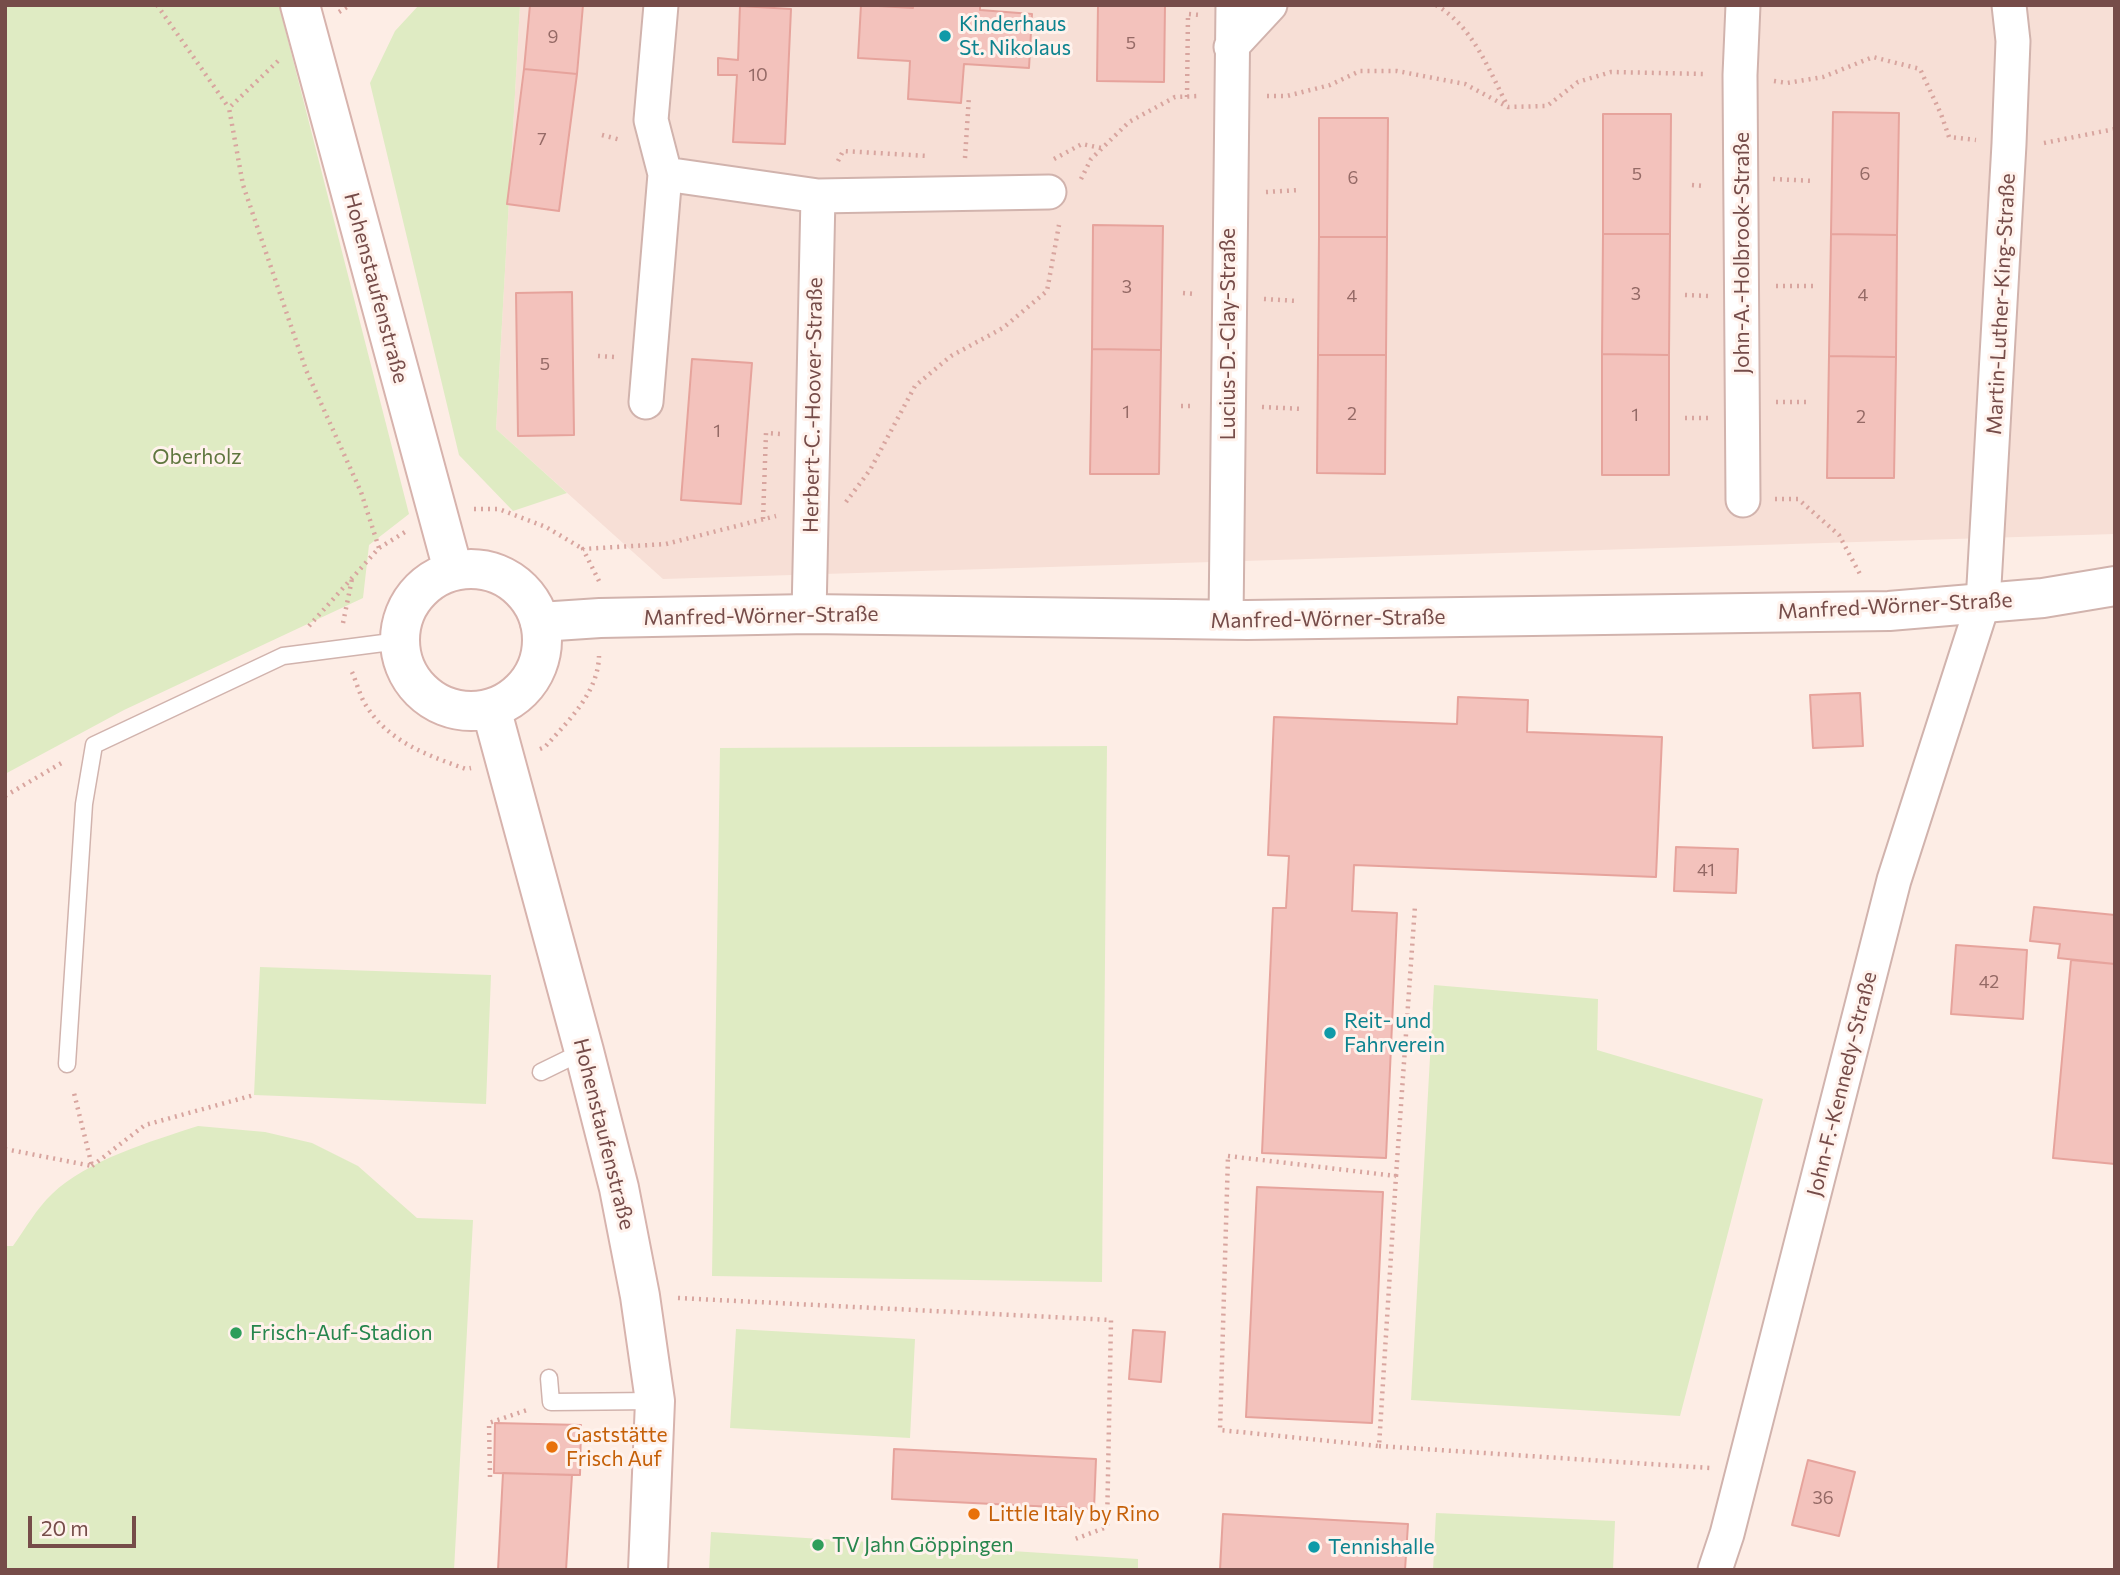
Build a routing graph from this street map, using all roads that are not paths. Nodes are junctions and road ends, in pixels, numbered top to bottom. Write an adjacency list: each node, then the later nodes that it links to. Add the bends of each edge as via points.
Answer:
1 (661, 5): 8 (street, via 651,120)
2 (1233, 5): 7 (street, Lucius-D.-Clay-Straße)
3 (1270, 5): 7 (street)
4 (1743, 5): 12 (street, John-A.-Holbrook-Straße)
5 (2009, 5): 15 (street, Martin-Luther-King-Straße, via 2013,41 2009,144)
6 (304, 19): 13 (main road, Hohenstaufenstraße)
7 (1231, 47): 17 (street, Lucius-D.-Clay-Straße)
8 (665, 174): 10 (street); 11 (street)
9 (1062, 190): 10 (street)
10 (818, 196): 16 (street, Herbert-C.-Hoover-Straße)
11 (646, 402)
12 (1743, 500)
13 (453, 570): 18 (main road, via 497,573 531,601); 19 (main road, via 431,580 414,596 402,617)
14 (2115, 586): 15 (main road, Manfred-Wörner-Straße)
15 (1983, 603): 17 (main road, Manfred-Wörner-Straße, via 1866,611); 27 (street, John-F.-Kennedy-Straße, via 1894,880)
16 (809, 614): 17 (main road, Manfred-Wörner-Straße); 18 (main road, Manfred-Wörner-Straße)
17 (1226, 620)
18 (540, 622): 20 (main road, via 540,658 533,675 508,701)
19 (399, 641): 20 (main road, via 405,668 436,703 472,711); 22 (lane, via 283,656 93,745 84,804)
20 (491, 708): 21 (main road, Hohenstaufenstraße)
21 (584, 1051): 23 (lane); 25 (main road, Hohenstaufenstraße, via 619,1188)
22 (67, 1064)
23 (541, 1072)
24 (549, 1378): 25 (lane, via 551,1402)
25 (655, 1401): 26 (main road, Hohenstaufenstraße)
26 (648, 1570)
27 (1715, 1570)

